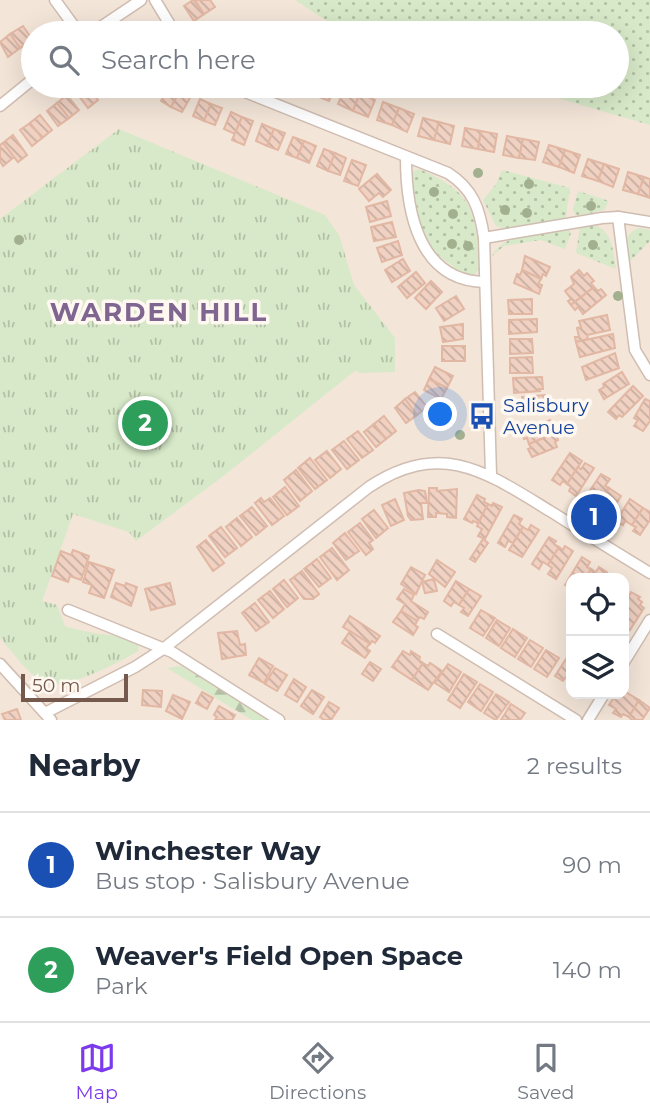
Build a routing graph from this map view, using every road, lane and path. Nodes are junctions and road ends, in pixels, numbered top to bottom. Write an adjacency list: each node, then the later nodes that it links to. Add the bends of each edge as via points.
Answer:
1 (55, 0): 4 (street)
2 (141, 0): 5 (street)
3 (155, 0): 6 (street)
4 (70, 21)
5 (110, 21)
6 (168, 21)
7 (21, 89): 9 (street)
8 (260, 98): 10 (street)
9 (0, 106)
10 (406, 157): 13 (street, via 463,184 478,208); 14 (street, via 415,229 428,254 459,279)
11 (618, 217): 12 (street); 13 (street); 15 (street, via 635,350)
12 (650, 222)
13 (484, 238): 14 (street)
14 (485, 282): 16 (street)
15 (650, 375)
16 (491, 475): 17 (street); 21 (street, via 465,466 438,464 411,467 386,477 320,523)
17 (650, 573)
18 (68, 610): 21 (street)
19 (650, 620): 22 (street)
20 (436, 634): 27 (street)
21 (163, 649): 25 (street); 26 (street)
22 (629, 654)
23 (0, 664): 25 (street)
24 (601, 699): 28 (street)
25 (48, 716)
26 (279, 720)
27 (576, 720)
28 (587, 720)

